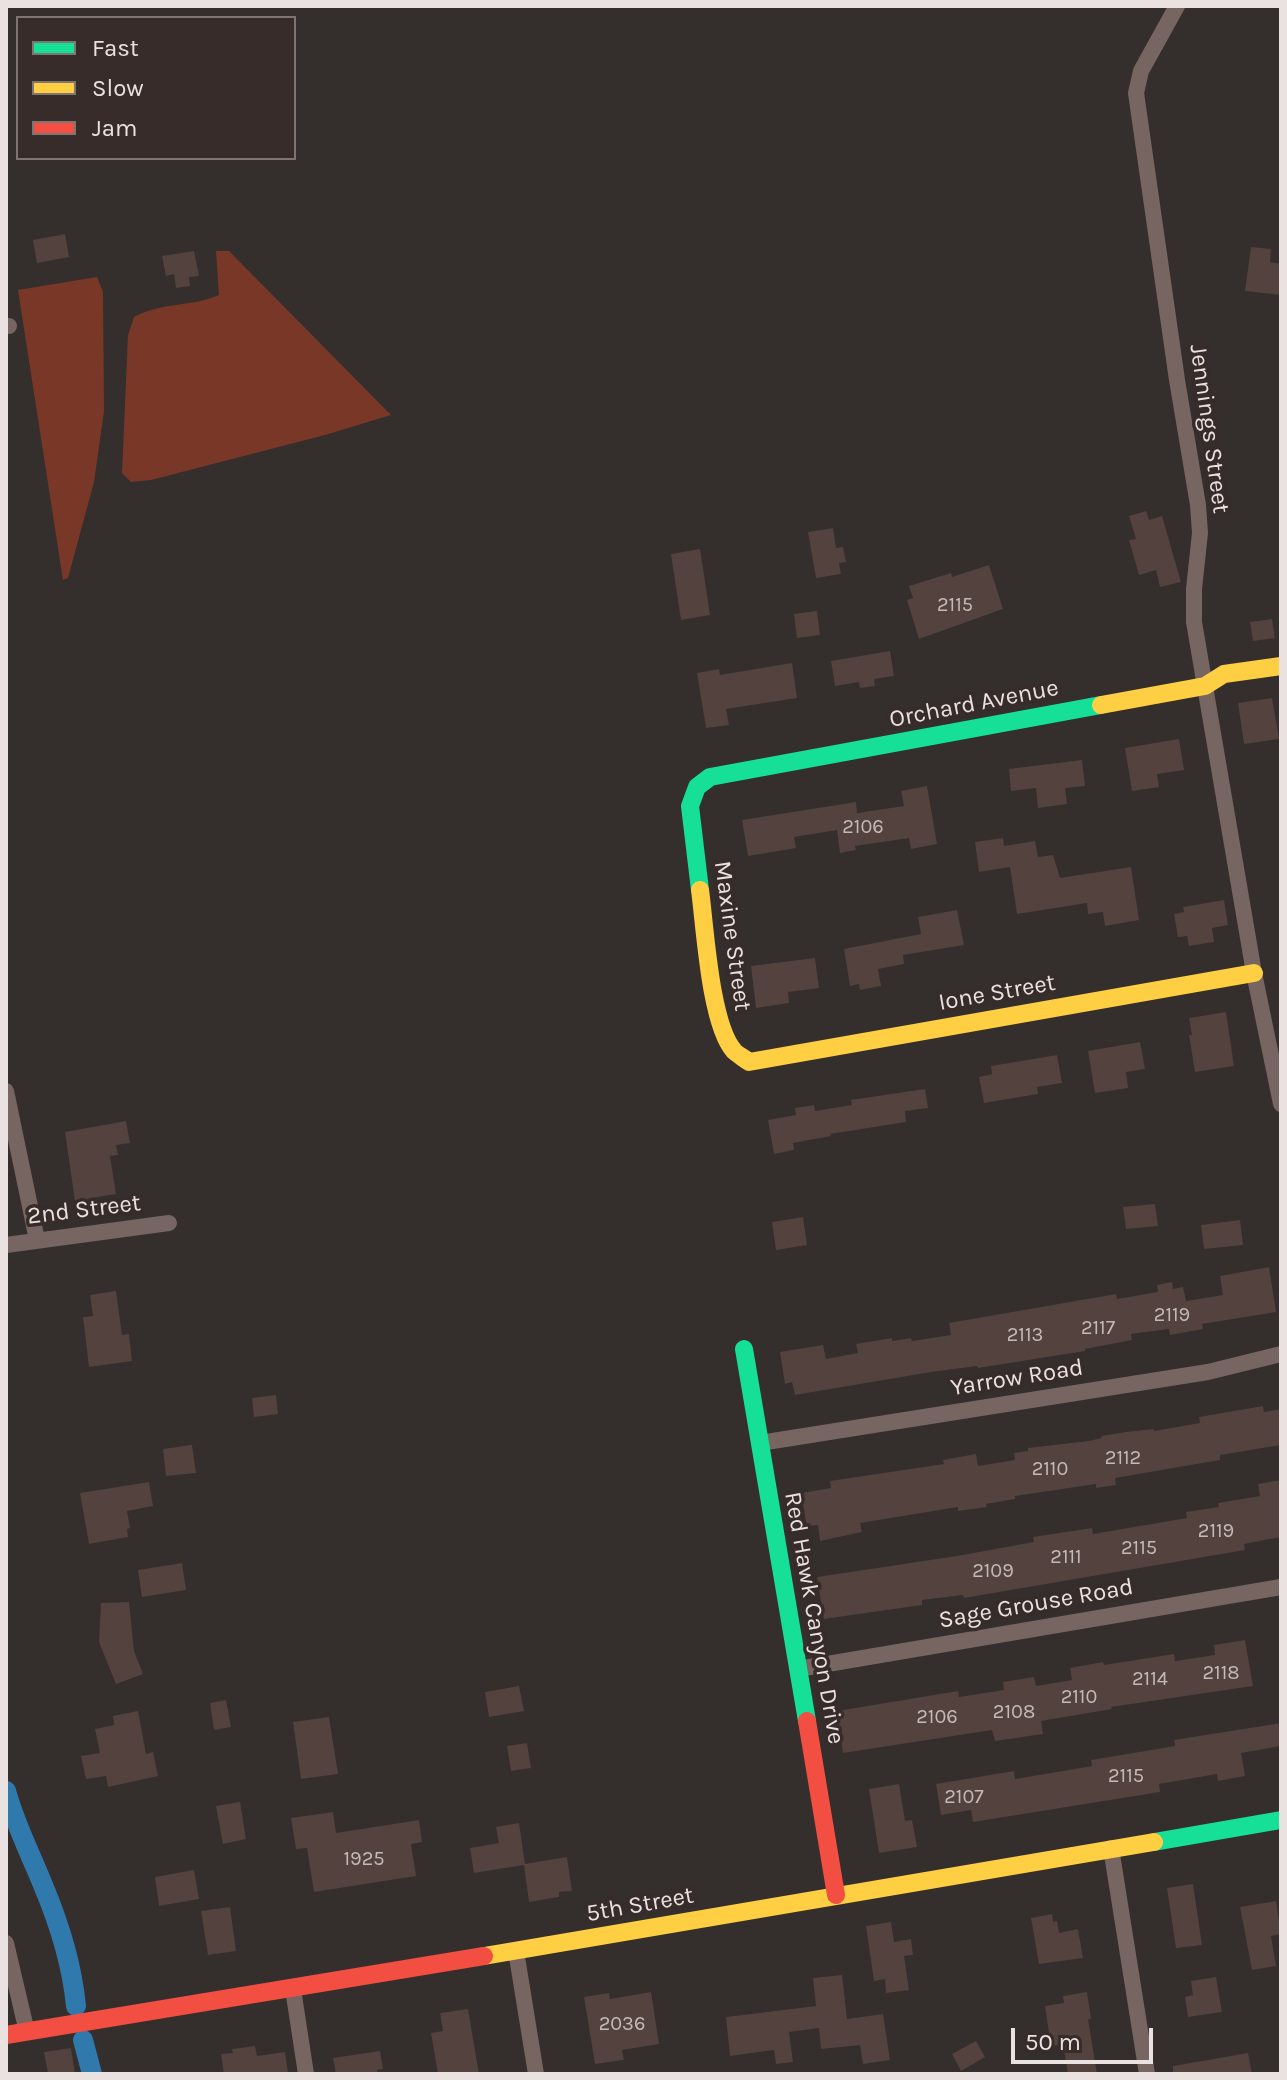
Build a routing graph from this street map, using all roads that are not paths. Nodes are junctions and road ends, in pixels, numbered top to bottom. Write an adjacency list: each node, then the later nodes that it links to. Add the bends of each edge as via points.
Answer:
1 (1177, 6): 3 (street, Jennings Street, via 1141,71 1136,93 1198,505 1194,622)
2 (1281, 666): 3 (street, Orchard Avenue, via 1224,674)
3 (1205, 686): 4 (street, Orchard Avenue, via 710,777 697,787); 5 (street, Jennings Street)
4 (690, 806): 6 (street, Maxine Street, via 722,1028 733,1050)
5 (1254, 973): 6 (street, Ione Street); 8 (street, Jennings Street)
6 (749, 1062)
7 (6, 1091): 10 (street)
8 (1281, 1104)
9 (169, 1223): 10 (street, 2nd Street)
10 (37, 1240): 11 (street, 2nd Street)
11 (6, 1245)
12 (744, 1349): 14 (street, Red Hawk Canyon Drive)
13 (1281, 1354): 14 (street, Yarrow Road, via 1208,1372)
14 (760, 1443): 16 (street, Red Hawk Canyon Drive)
15 (1281, 1587): 16 (street, Sage Grouse Road)
16 (798, 1669): 19 (street, Red Hawk Canyon Drive)
17 (1281, 1820): 18 (street, 5th Street)
18 (1111, 1848): 19 (street, 5th Street); 27 (street)
19 (836, 1895): 21 (street, 5th Street)
20 (6, 1943): 23 (street)
21 (516, 1951): 22 (street, 5th Street); 26 (street)
22 (293, 1989): 23 (street, 5th Street); 25 (street)
23 (27, 2032): 24 (street, 5th Street)
24 (6, 2035)
25 (306, 2074)
26 (536, 2074)
27 (1147, 2074)

